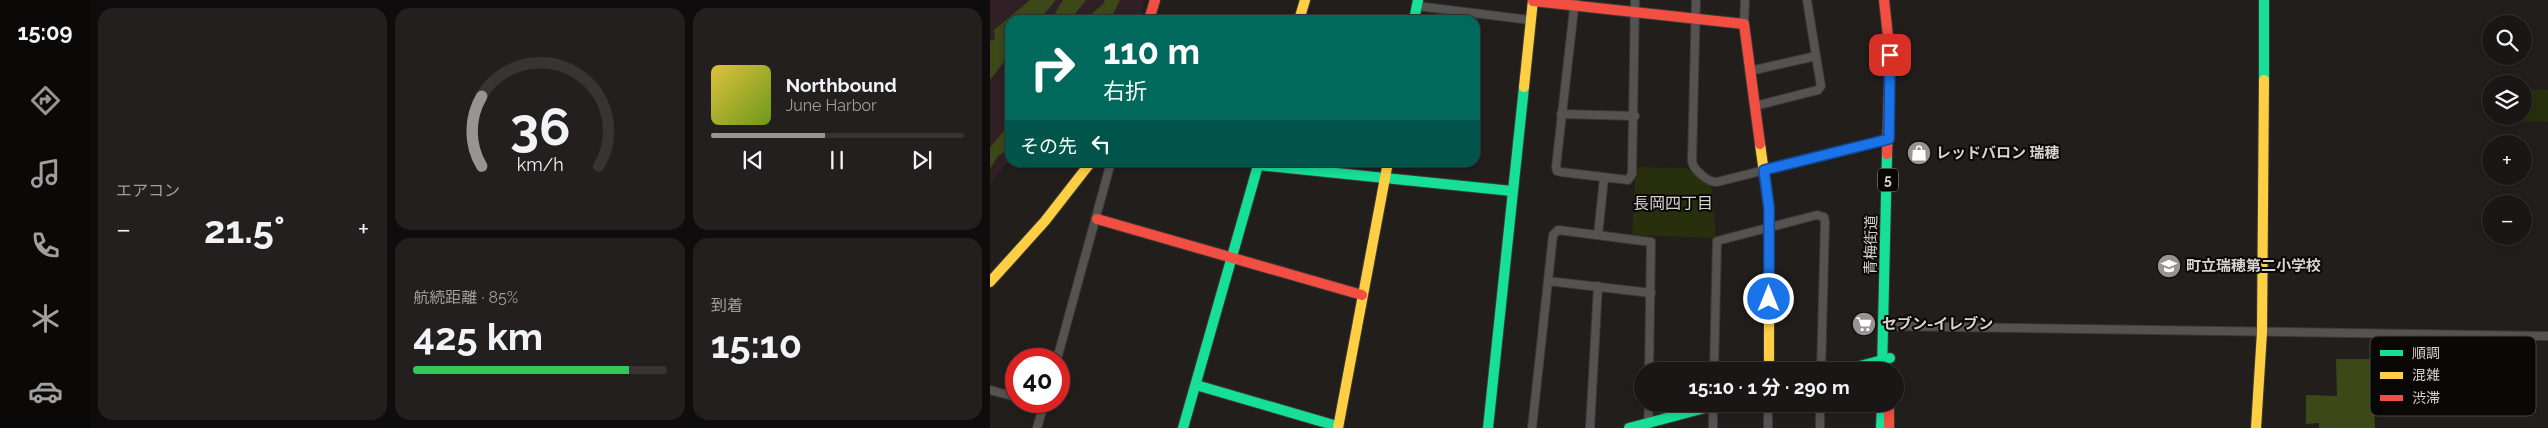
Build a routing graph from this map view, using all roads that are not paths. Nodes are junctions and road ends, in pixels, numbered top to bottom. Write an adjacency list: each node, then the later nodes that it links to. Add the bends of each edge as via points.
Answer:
1 (1155, 0): 14 (street)
2 (1305, 0): 15 (street)
3 (1533, 0): 12 (street); 17 (street)
4 (1635, 0): 13 (street)
5 (1696, 0): 16 (street)
6 (1745, 0): 18 (street)
7 (1807, 0): 19 (street)
8 (1884, 0): 24 (street, 青梅街道 / 5, via 1890,55)
9 (1892, 0): 43 (street, 青梅街道 / 5, via 1896,115)
10 (2264, 0): 44 (street)
11 (1418, 3): 17 (street)
12 (1575, 3): 13 (street); 22 (street)
13 (1634, 12): 16 (street); 23 (street)
14 (1150, 15)
15 (1300, 15)
16 (1694, 18): 18 (street); 30 (street, via 1692,165 1714,183)
17 (1530, 20): 33 (street)
18 (1744, 24): 20 (street)
19 (1816, 56): 20 (street); 21 (street, via 1821,86 1818,90)
20 (1750, 71): 21 (street)
21 (1755, 106): 30 (street)
22 (1561, 114): 23 (street); 31 (street, via 1557,171)
23 (1635, 116): 31 (street, via 1632,174 1628,180)
24 (1889, 139): 30 (street); 43 (street, 青梅街道 / 5)
25 (1087, 167): 39 (street, via 1045,221)
26 (1110, 167): 34 (street)
27 (1258, 167): 37 (street)
28 (1284, 167): 32 (street)
29 (1387, 167): 32 (street)
30 (1764, 170): 35 (street)
31 (1604, 178): 36 (street)
32 (1385, 179): 33 (street); 42 (street)
33 (1512, 191): 70 (street)
34 (1097, 218): 37 (street); 46 (street)
35 (1769, 227): 49 (street, via 1721,238 1716,245); 50 (street); 51 (street, via 1817,215 1824,218)
36 (1598, 234): 38 (street, via 1555,232); 41 (street, via 1651,242)
37 (1232, 258): 42 (street); 55 (street)
38 (1548, 281): 40 (street); 71 (street)
39 (990, 282)
40 (1598, 286): 41 (street); 72 (street)
41 (1651, 293): 48 (street)
42 (1362, 295): 67 (street)
43 (1887, 327): 44 (street); 47 (street, 青梅街道 / 5)
44 (2262, 332): 45 (street); 79 (street)
45 (2548, 336)
46 (1060, 348)
47 (1886, 359): 52 (street); 53 (street, 青梅街道 / 5); 54 (street, 青梅街道 / 5)
48 (1649, 362)
49 (1714, 362)
50 (1768, 362)
51 (1821, 362)
52 (1875, 362)
53 (1885, 362)
54 (1887, 362)
55 (1196, 385): 67 (street); 69 (street)
56 (990, 390): 57 (street)
57 (1005, 394)
58 (1649, 412): 66 (street)
59 (1689, 412): 66 (street)
60 (1714, 412): 74 (street)
61 (1768, 412): 75 (street)
62 (1820, 412): 76 (street)
63 (1882, 412): 77 (street)
64 (1890, 412): 78 (street)
65 (1041, 413): 68 (street)
66 (1648, 425): 73 (street)
67 (1338, 427)
68 (1037, 428)
69 (1183, 428)
70 (1488, 428)
71 (1532, 428)
72 (1590, 428)
73 (1629, 428)
74 (1712, 428)
75 (1768, 428)
76 (1820, 428)
77 (1881, 428)
78 (1889, 428)
79 (2256, 428)

